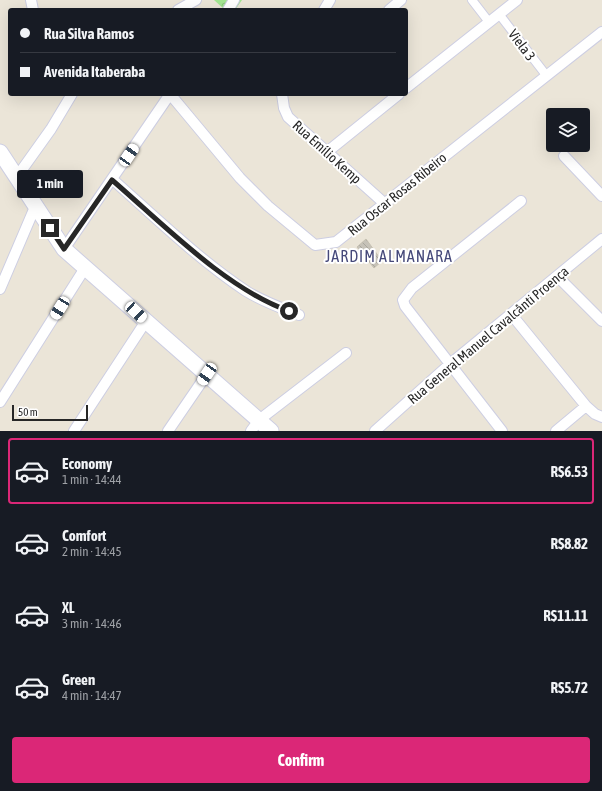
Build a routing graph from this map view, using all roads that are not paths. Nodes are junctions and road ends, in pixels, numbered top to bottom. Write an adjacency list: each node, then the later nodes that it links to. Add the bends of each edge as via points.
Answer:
1 (196, 0): 5 (street)
2 (401, 0): 6 (street)
3 (472, 0): 8 (street)
4 (517, 0): 7 (street)
5 (182, 8)
6 (391, 8)
7 (499, 14): 8 (street); 10 (street, Viela 3)
8 (489, 22): 11 (street)
9 (602, 32): 10 (street, Rua Oscar Rosas Ribeiro)
10 (546, 75): 24 (street, Rua Oscar Rosas Ribeiro)
11 (408, 86)
12 (69, 96): 20 (street, via 51,129)
13 (169, 96): 21 (street)
14 (172, 96): 24 (street, Rua Oscar Rosas Ribeiro, via 240,178 268,206 315,245 336,242)
15 (282, 96): 18 (street, Rua Emílio Kemp, via 288,117)
16 (397, 96): 18 (street)
17 (0, 152): 20 (main road)
18 (327, 152): 24 (street, Rua Emílio Kemp)
19 (564, 156): 22 (street)
20 (16, 178): 25 (main road)
21 (112, 180): 27 (street); 31 (street, via 247,292)
22 (602, 196)
23 (521, 202): 36 (street, via 412,288 403,300)
24 (384, 203)
25 (35, 207): 27 (main road); 30 (street)
26 (602, 239): 29 (street, Rua General Manuel Cavalcânti Proença)
27 (64, 249): 28 (main road)
28 (85, 268): 33 (main road); 38 (street)
29 (557, 276): 32 (street, Rua General Manuel Cavalcânti Proença); 34 (street)
30 (0, 289)
31 (299, 314)
32 (511, 314): 36 (street, Rua General Manuel Cavalcânti Proença); 39 (street)
33 (146, 321): 37 (main road); 42 (street)
34 (602, 321)
35 (346, 353): 41 (street)
36 (450, 364): 45 (street, Rua General Manuel Cavalcânti Proença); 46 (street)
37 (207, 374): 41 (main road); 43 (street)
38 (0, 402)
39 (586, 406): 40 (street); 47 (street)
40 (602, 417)
41 (255, 426): 44 (main road)
42 (74, 431)
43 (168, 431)
44 (271, 431)
45 (375, 431)
46 (502, 431)
47 (556, 431)

